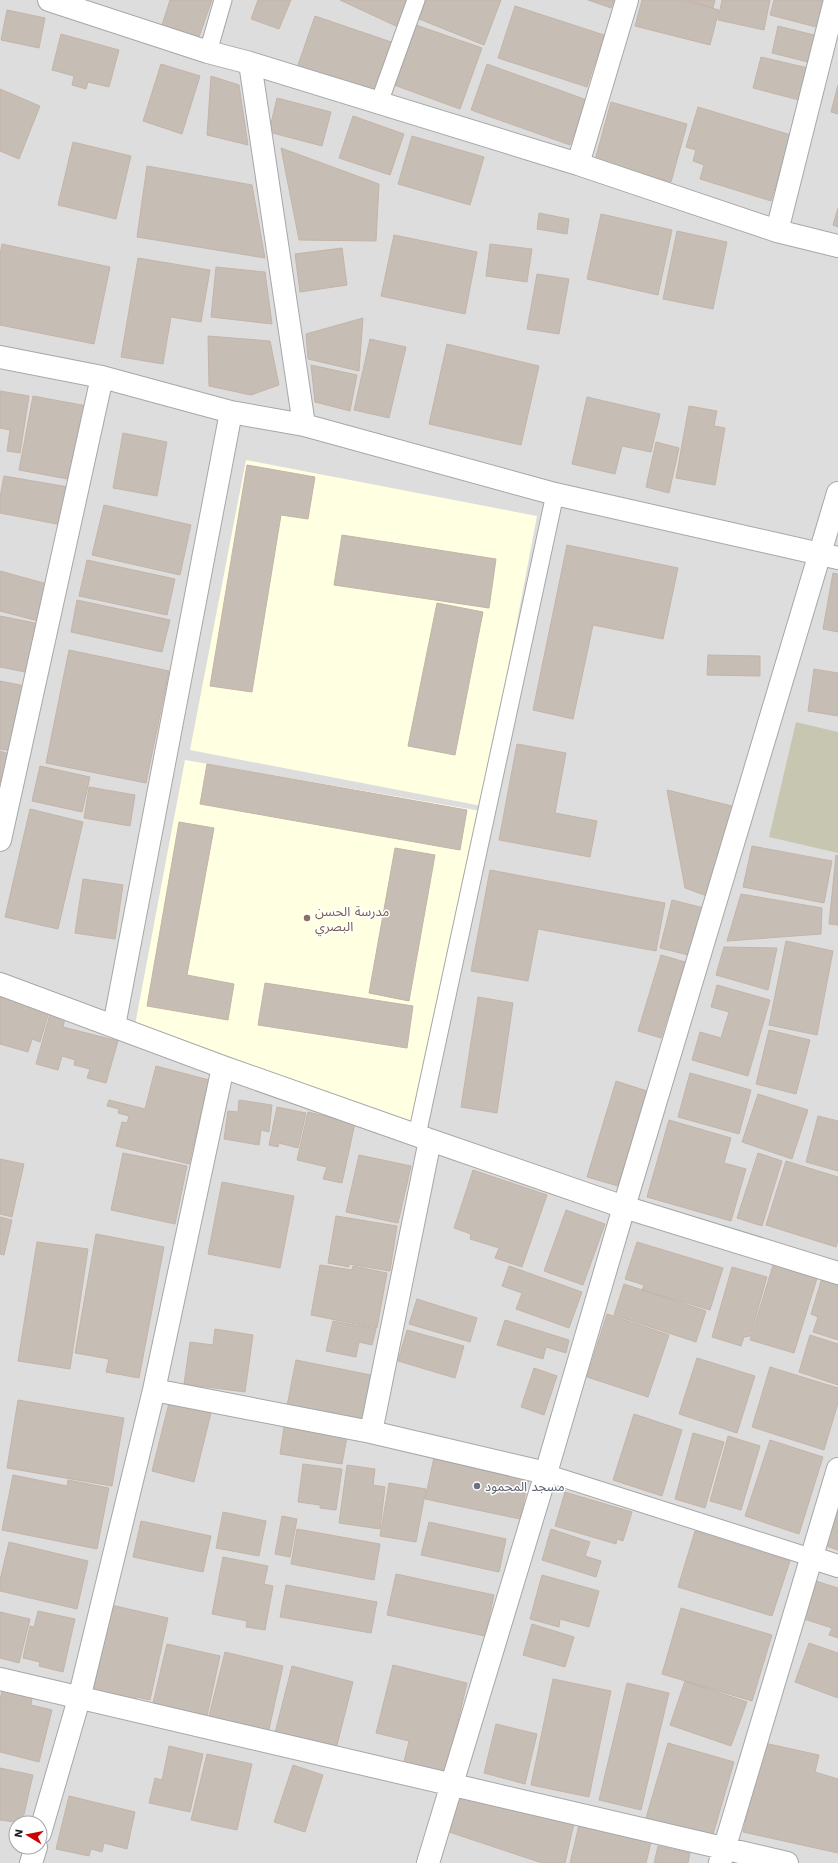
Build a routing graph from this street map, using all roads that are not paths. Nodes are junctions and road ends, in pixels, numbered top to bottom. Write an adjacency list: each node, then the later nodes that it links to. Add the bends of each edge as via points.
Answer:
1 (48, 0): 6 (street)
2 (222, 0): 6 (lane)
3 (416, 0): 8 (lane)
4 (627, 0): 9 (street)
5 (835, 0): 10 (street)
6 (208, 52): 7 (street)
7 (250, 63): 8 (street); 15 (street)
8 (379, 102): 9 (street)
9 (578, 164): 10 (street)
10 (777, 231): 11 (street)
11 (838, 246)
12 (0, 357): 13 (street)
13 (102, 377): 14 (street); 19 (street)
14 (231, 412): 15 (street); 21 (street)
15 (304, 424): 17 (street)
16 (838, 493): 18 (street)
17 (555, 494): 18 (street); 23 (lane)
18 (828, 556): 24 (street)
19 (0, 840)
20 (0, 984): 21 (street)
21 (114, 1026): 22 (street)
22 (223, 1067): 23 (street); 26 (street)
23 (424, 1137): 24 (street); 27 (street)
24 (624, 1207): 25 (street); 29 (street)
25 (838, 1273)
26 (154, 1390): 27 (street); 33 (street)
27 (370, 1432): 29 (street)
28 (838, 1469): 30 (street)
29 (546, 1473): 30 (lane); 34 (street)
30 (813, 1558): 31 (street); 36 (street)
31 (838, 1566)
32 (0, 1679): 33 (street)
33 (79, 1699): 34 (street); 35 (street)
34 (452, 1784): 36 (street); 37 (street)
35 (45, 1815)
36 (723, 1856): 38 (street)
37 (428, 1863)
38 (787, 1863)

